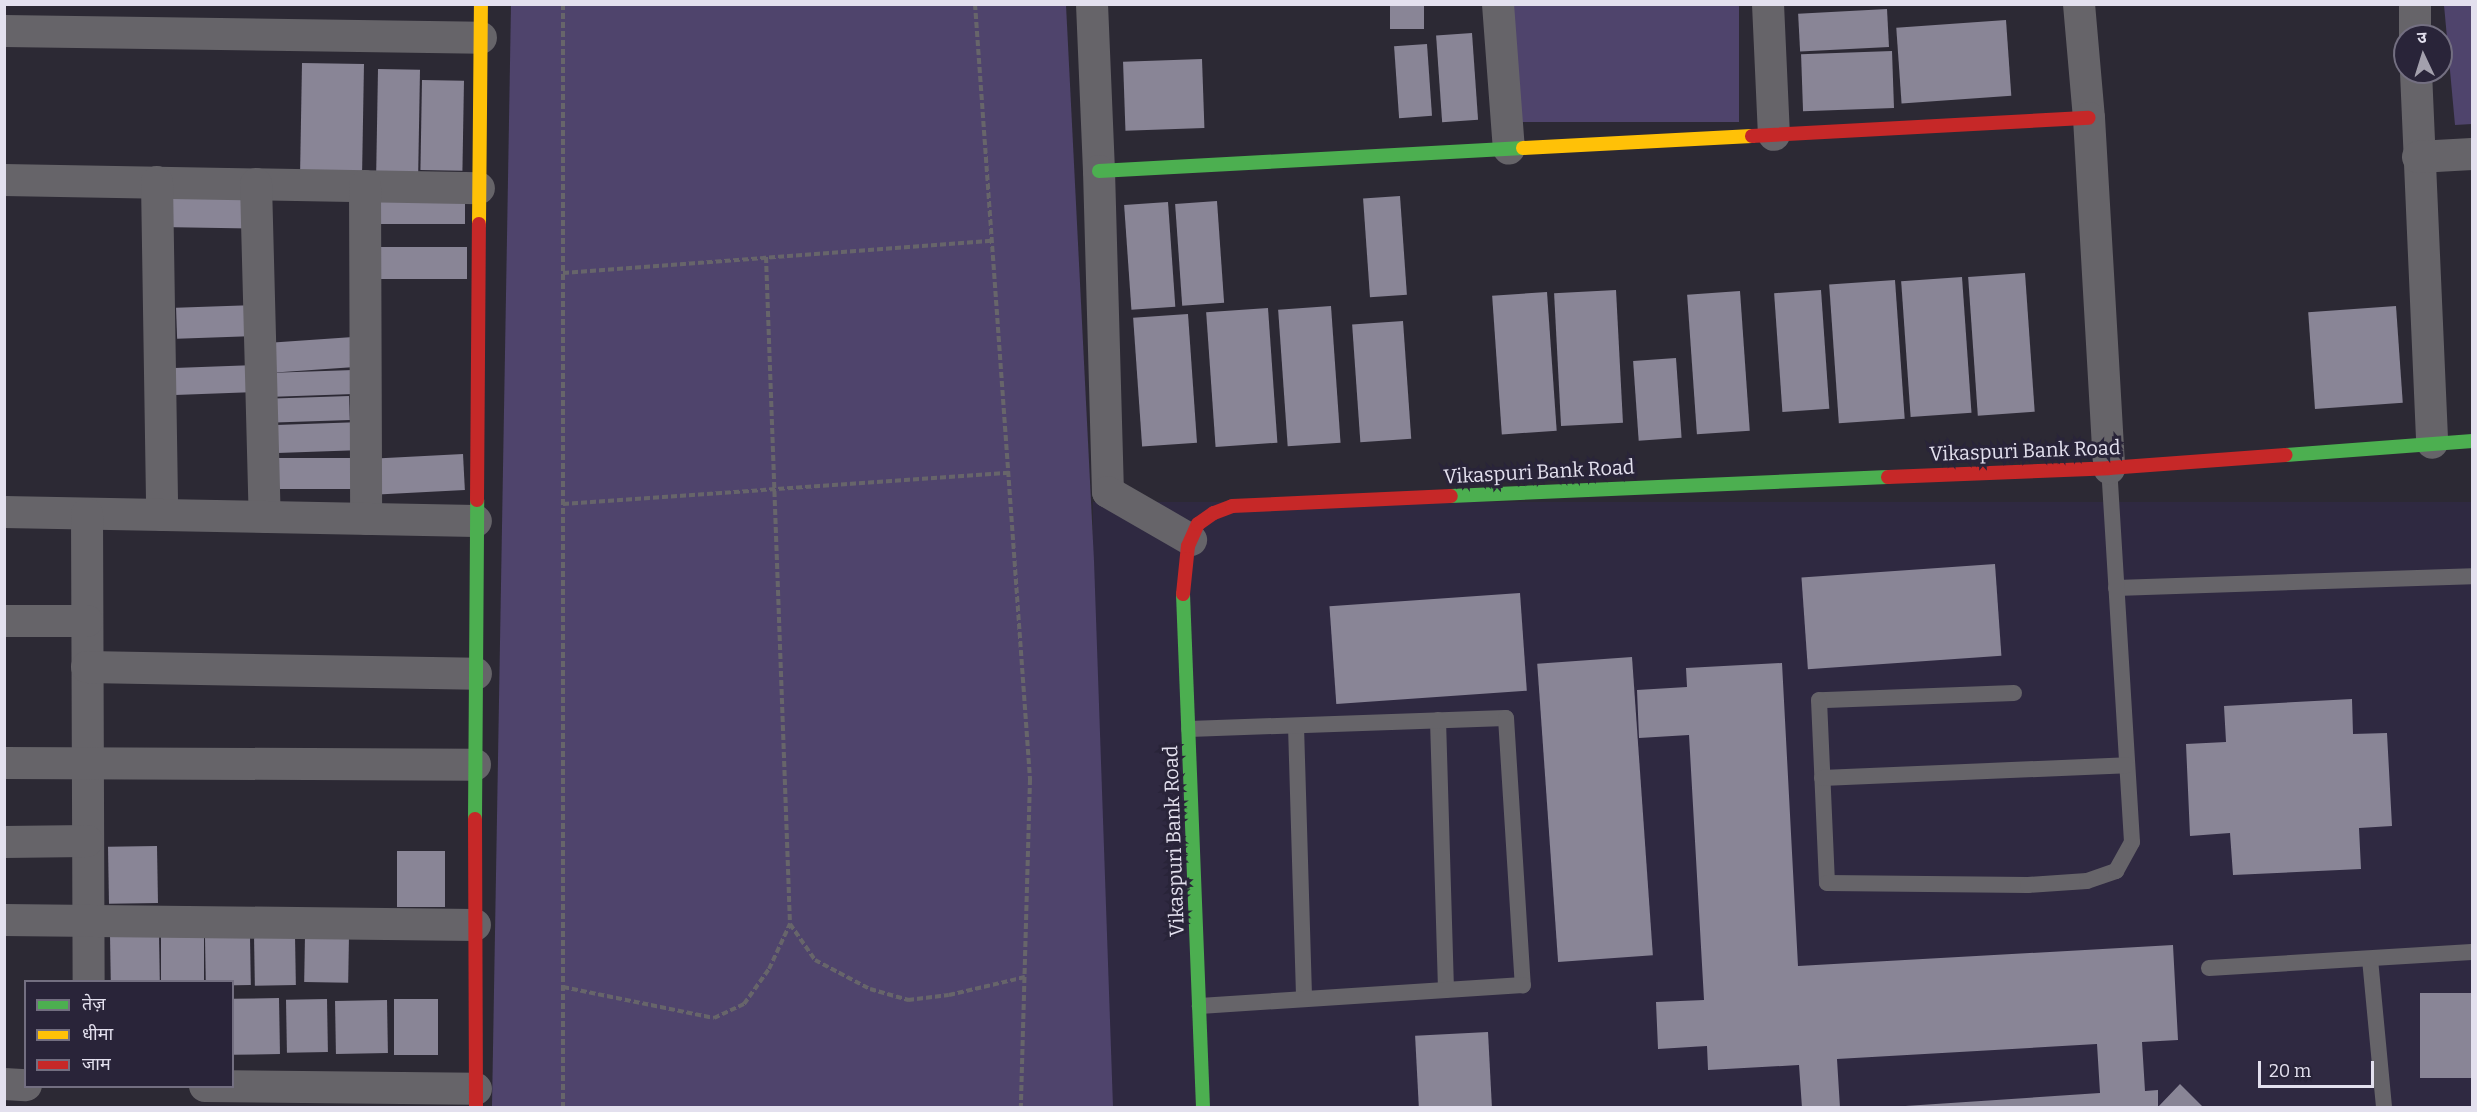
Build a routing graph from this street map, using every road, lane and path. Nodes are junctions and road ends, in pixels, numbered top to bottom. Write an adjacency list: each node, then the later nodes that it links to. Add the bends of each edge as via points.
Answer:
1 (481, 4): 11 (street)
2 (563, 4): 26 (path)
3 (975, 4): 24 (path)
4 (1092, 4): 18 (street)
5 (1498, 4): 15 (street)
6 (1768, 4): 14 (street)
7 (2079, 4): 13 (street)
8 (2415, 4): 9 (street)
9 (2415, 24)
10 (4, 31): 11 (street)
11 (481, 38): 23 (street)
12 (2416, 84): 17 (street)
13 (2089, 118): 14 (street); 29 (street)
14 (1773, 135): 15 (street)
15 (1509, 149): 18 (street)
16 (2472, 154): 17 (street)
17 (2418, 157): 28 (street)
18 (1099, 171): 39 (street, via 1108,492)
19 (4, 180): 20 (street)
20 (157, 182): 21 (street); 35 (street)
21 (256, 184): 22 (street); 36 (street)
22 (365, 186): 23 (street); 37 (street)
23 (478, 188): 38 (street)
24 (992, 241): 25 (path); 30 (path)
25 (766, 257): 26 (path); 31 (path)
26 (563, 273): 32 (path)
27 (2472, 441): 28 (street, Vikaspuri Bank Road)
28 (2432, 443): 29 (street, Vikaspuri Bank Road)
29 (2109, 468): 39 (street, Vikaspuri Bank Road, via 1232,506 1198,524); 41 (lane)
30 (1009, 473): 31 (path); 64 (path, via 1030,779)
31 (776, 489): 32 (path); 59 (path)
32 (563, 504): 66 (path)
33 (4, 512): 34 (street)
34 (87, 514): 35 (street); 43 (street)
35 (162, 515): 36 (street)
36 (265, 517): 37 (street)
37 (366, 519): 38 (street)
38 (476, 520): 45 (street)
39 (1191, 540): 49 (street, Vikaspuri Bank Road, via 1183,597)
40 (2472, 576): 41 (lane)
41 (2116, 588): 53 (lane)
42 (4, 621): 43 (street)
43 (87, 621): 44 (street)
44 (87, 667): 45 (street); 51 (street)
45 (476, 674): 52 (street)
46 (2014, 693): 54 (lane, via 1819,700)
47 (1438, 720): 48 (lane); 67 (lane); 67 (lane, via 1506,718 1523,986)
48 (1296, 726): 49 (lane); 68 (lane)
49 (1189, 729): 69 (street, Vikaspuri Bank Road)
50 (4, 763): 51 (street)
51 (86, 765): 52 (street); 55 (street)
52 (475, 765): 60 (street)
53 (2127, 765): 54 (lane); 54 (lane, via 2132,842 2116,871 2086,881 2028,885 1827,883)
54 (1822, 778)
55 (87, 841): 56 (street); 58 (street)
56 (4, 842)
57 (4, 920): 58 (street)
58 (88, 920): 60 (street); 65 (street)
59 (790, 924): 64 (path, via 815,960 870,990 908,1000 949,996); 66 (path, via 769,969 744,1004 714,1018)
60 (475, 925): 73 (street)
61 (2472, 952): 62 (lane)
62 (2370, 959): 63 (lane); 77 (lane)
63 (2209, 968)
64 (1025, 977): 75 (path)
65 (88, 980)
66 (563, 987): 74 (path)
67 (1446, 990): 68 (lane)
68 (1304, 999): 69 (lane)
69 (1200, 1006): 76 (street, Vikaspuri Bank Road)
70 (4, 1084): 71 (street)
71 (24, 1084)
72 (234, 1087): 73 (street)
73 (476, 1098)
74 (563, 1107)
75 (1021, 1107)
76 (1203, 1107)
77 (2384, 1107)

